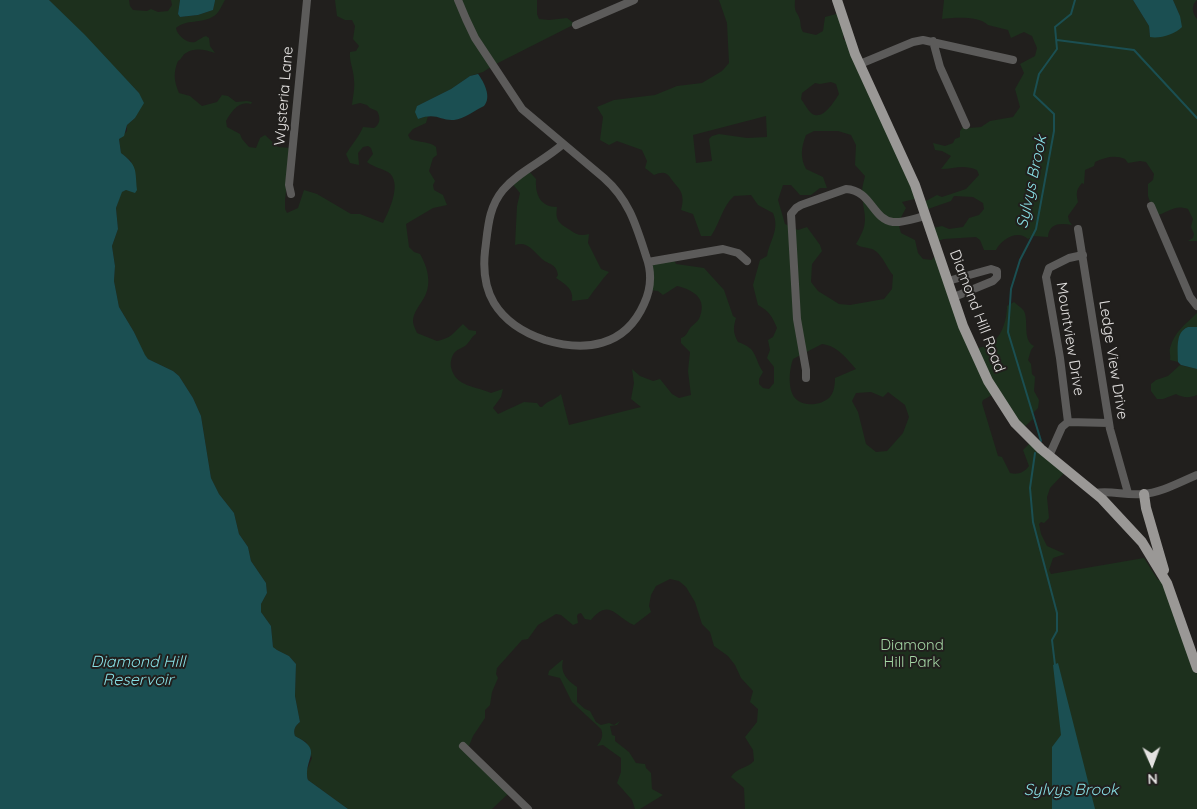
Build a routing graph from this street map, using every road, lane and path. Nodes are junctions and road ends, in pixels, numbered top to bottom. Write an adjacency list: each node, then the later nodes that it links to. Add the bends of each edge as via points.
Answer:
1 (307, 0): 11 (street, Wysteria Lane, via 289,185)
2 (458, 0): 10 (street, via 475,38 516,102)
3 (634, 0): 5 (street)
4 (837, 0): 8 (main road, Diamond Hill Road)
5 (576, 24)
6 (933, 42): 7 (street); 8 (street, via 913,42); 9 (street, via 940,67)
7 (1013, 60)
8 (860, 64): 13 (main road, Diamond Hill Road, via 915,185)
9 (966, 125)
10 (563, 144): 17 (street, via 621,196 633,217); 17 (street, via 514,179 493,207 484,274 498,310 521,329 555,343 575,347 605,342 626,328 642,309 649,290)
11 (291, 194)
12 (1151, 206): 20 (street, via 1190,297)
13 (925, 216): 18 (main road, Diamond Hill Road); 21 (street, via 894,222 886,220 863,194 846,189 802,205 791,214 797,319)
14 (1078, 229): 15 (street, Ledge View Drive)
15 (1083, 255): 22 (street, Mountview Drive, via 1056,263 1049,268 1046,277); 23 (street, Ledge View Drive)
16 (747, 261): 17 (street, via 738,253 723,250)
17 (648, 262)
18 (948, 281): 19 (main road, Diamond Hill Road); 19 (street, via 997,270 993,281)
19 (954, 297): 24 (main road, Diamond Hill Road, via 993,390 1015,423)
20 (1197, 306)
21 (806, 378)
22 (1068, 422): 23 (street); 24 (street, via 1062,426)
23 (1109, 423): 27 (street, Ledge View Drive)
24 (1050, 456): 26 (main road, Diamond Hill Road)
25 (1197, 475): 28 (street)
26 (1095, 493): 27 (street); 29 (main road, Diamond Hill Road, via 1142,542)
27 (1128, 494): 28 (street)
28 (1144, 494): 29 (main road)
29 (1167, 583): 30 (main road, Diamond Hill Road)
30 (1197, 666)
31 (463, 746): 32 (street)
32 (528, 809)

